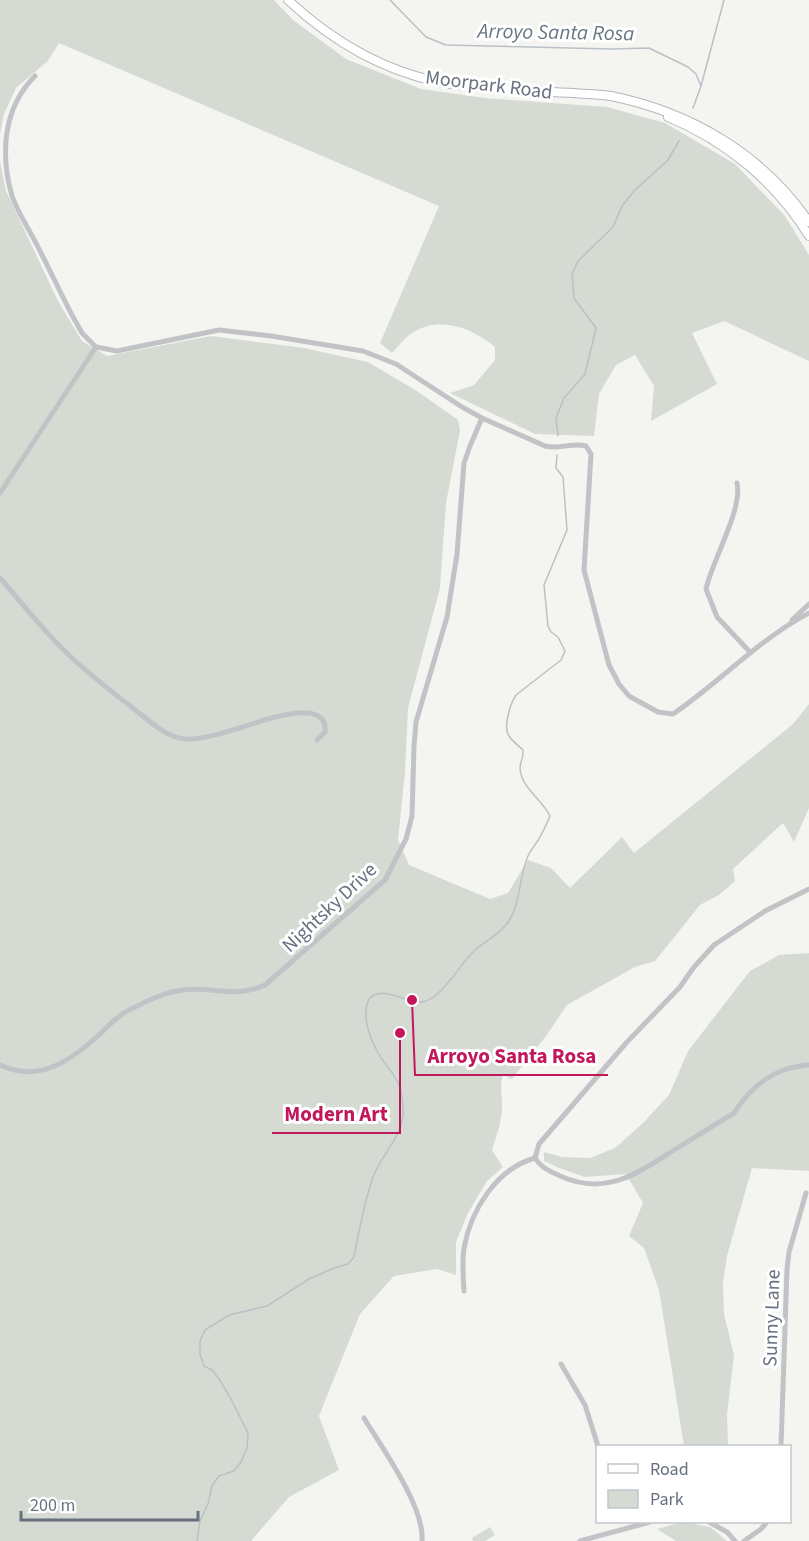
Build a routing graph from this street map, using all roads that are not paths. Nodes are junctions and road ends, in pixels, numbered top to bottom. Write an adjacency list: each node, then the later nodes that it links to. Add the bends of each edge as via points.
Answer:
1 (288, 0): 3 (main road, Moorpark Road, via 348,46 420,77 454,84)
2 (35, 76): 6 (street, via 16,100 6,126 6,174 15,201 72,315 82,333)
3 (567, 93): 4 (main road, Moorpark Road, via 634,100 699,125 764,170 794,200); 5 (main road, Moorpark Road, via 650,111 714,140 774,189)
4 (809, 222)
5 (809, 236)
6 (96, 346): 7 (street, via 121,350 219,330 346,347 396,364); 9 (street)
7 (482, 418): 14 (street, via 545,446 582,445 590,450 584,570 609,665 629,696 658,712 673,714); 17 (street, Nightsky Drive, via 464,464 447,617 416,722 411,824 385,879 255,990 195,989 168,993 129,1010 74,1057 48,1070 19,1071)
8 (737, 483): 14 (street, via 735,507 706,589 717,617)
9 (0, 493)
10 (0, 578): 15 (street, via 70,656 169,734 189,739 271,717 305,713 324,724 325,732)
11 (809, 604): 13 (street)
12 (809, 613): 13 (street)
13 (791, 621): 14 (street)
14 (750, 652)
15 (317, 740)
16 (809, 889): 19 (street, via 765,911 714,945 539,1144)
17 (0, 1065)
18 (809, 1065): 19 (street, via 778,1071 765,1079 734,1113 630,1177 603,1183 576,1181 545,1169)
19 (535, 1158): 21 (street, via 513,1168 495,1183 475,1213 464,1251)
20 (806, 1193): 25 (street, Sunny Lane, via 787,1269)
21 (464, 1290)
22 (561, 1364): 24 (street, via 585,1405)
23 (364, 1418): 31 (street, via 412,1499 422,1527)
24 (598, 1445)
25 (781, 1445)
26 (620, 1523): 30 (street)
27 (643, 1523): 30 (street)
28 (712, 1523): 33 (street)
29 (766, 1523): 34 (street)
30 (621, 1529): 32 (street)
31 (422, 1541)
32 (580, 1541)
33 (735, 1541)
34 (744, 1541)

